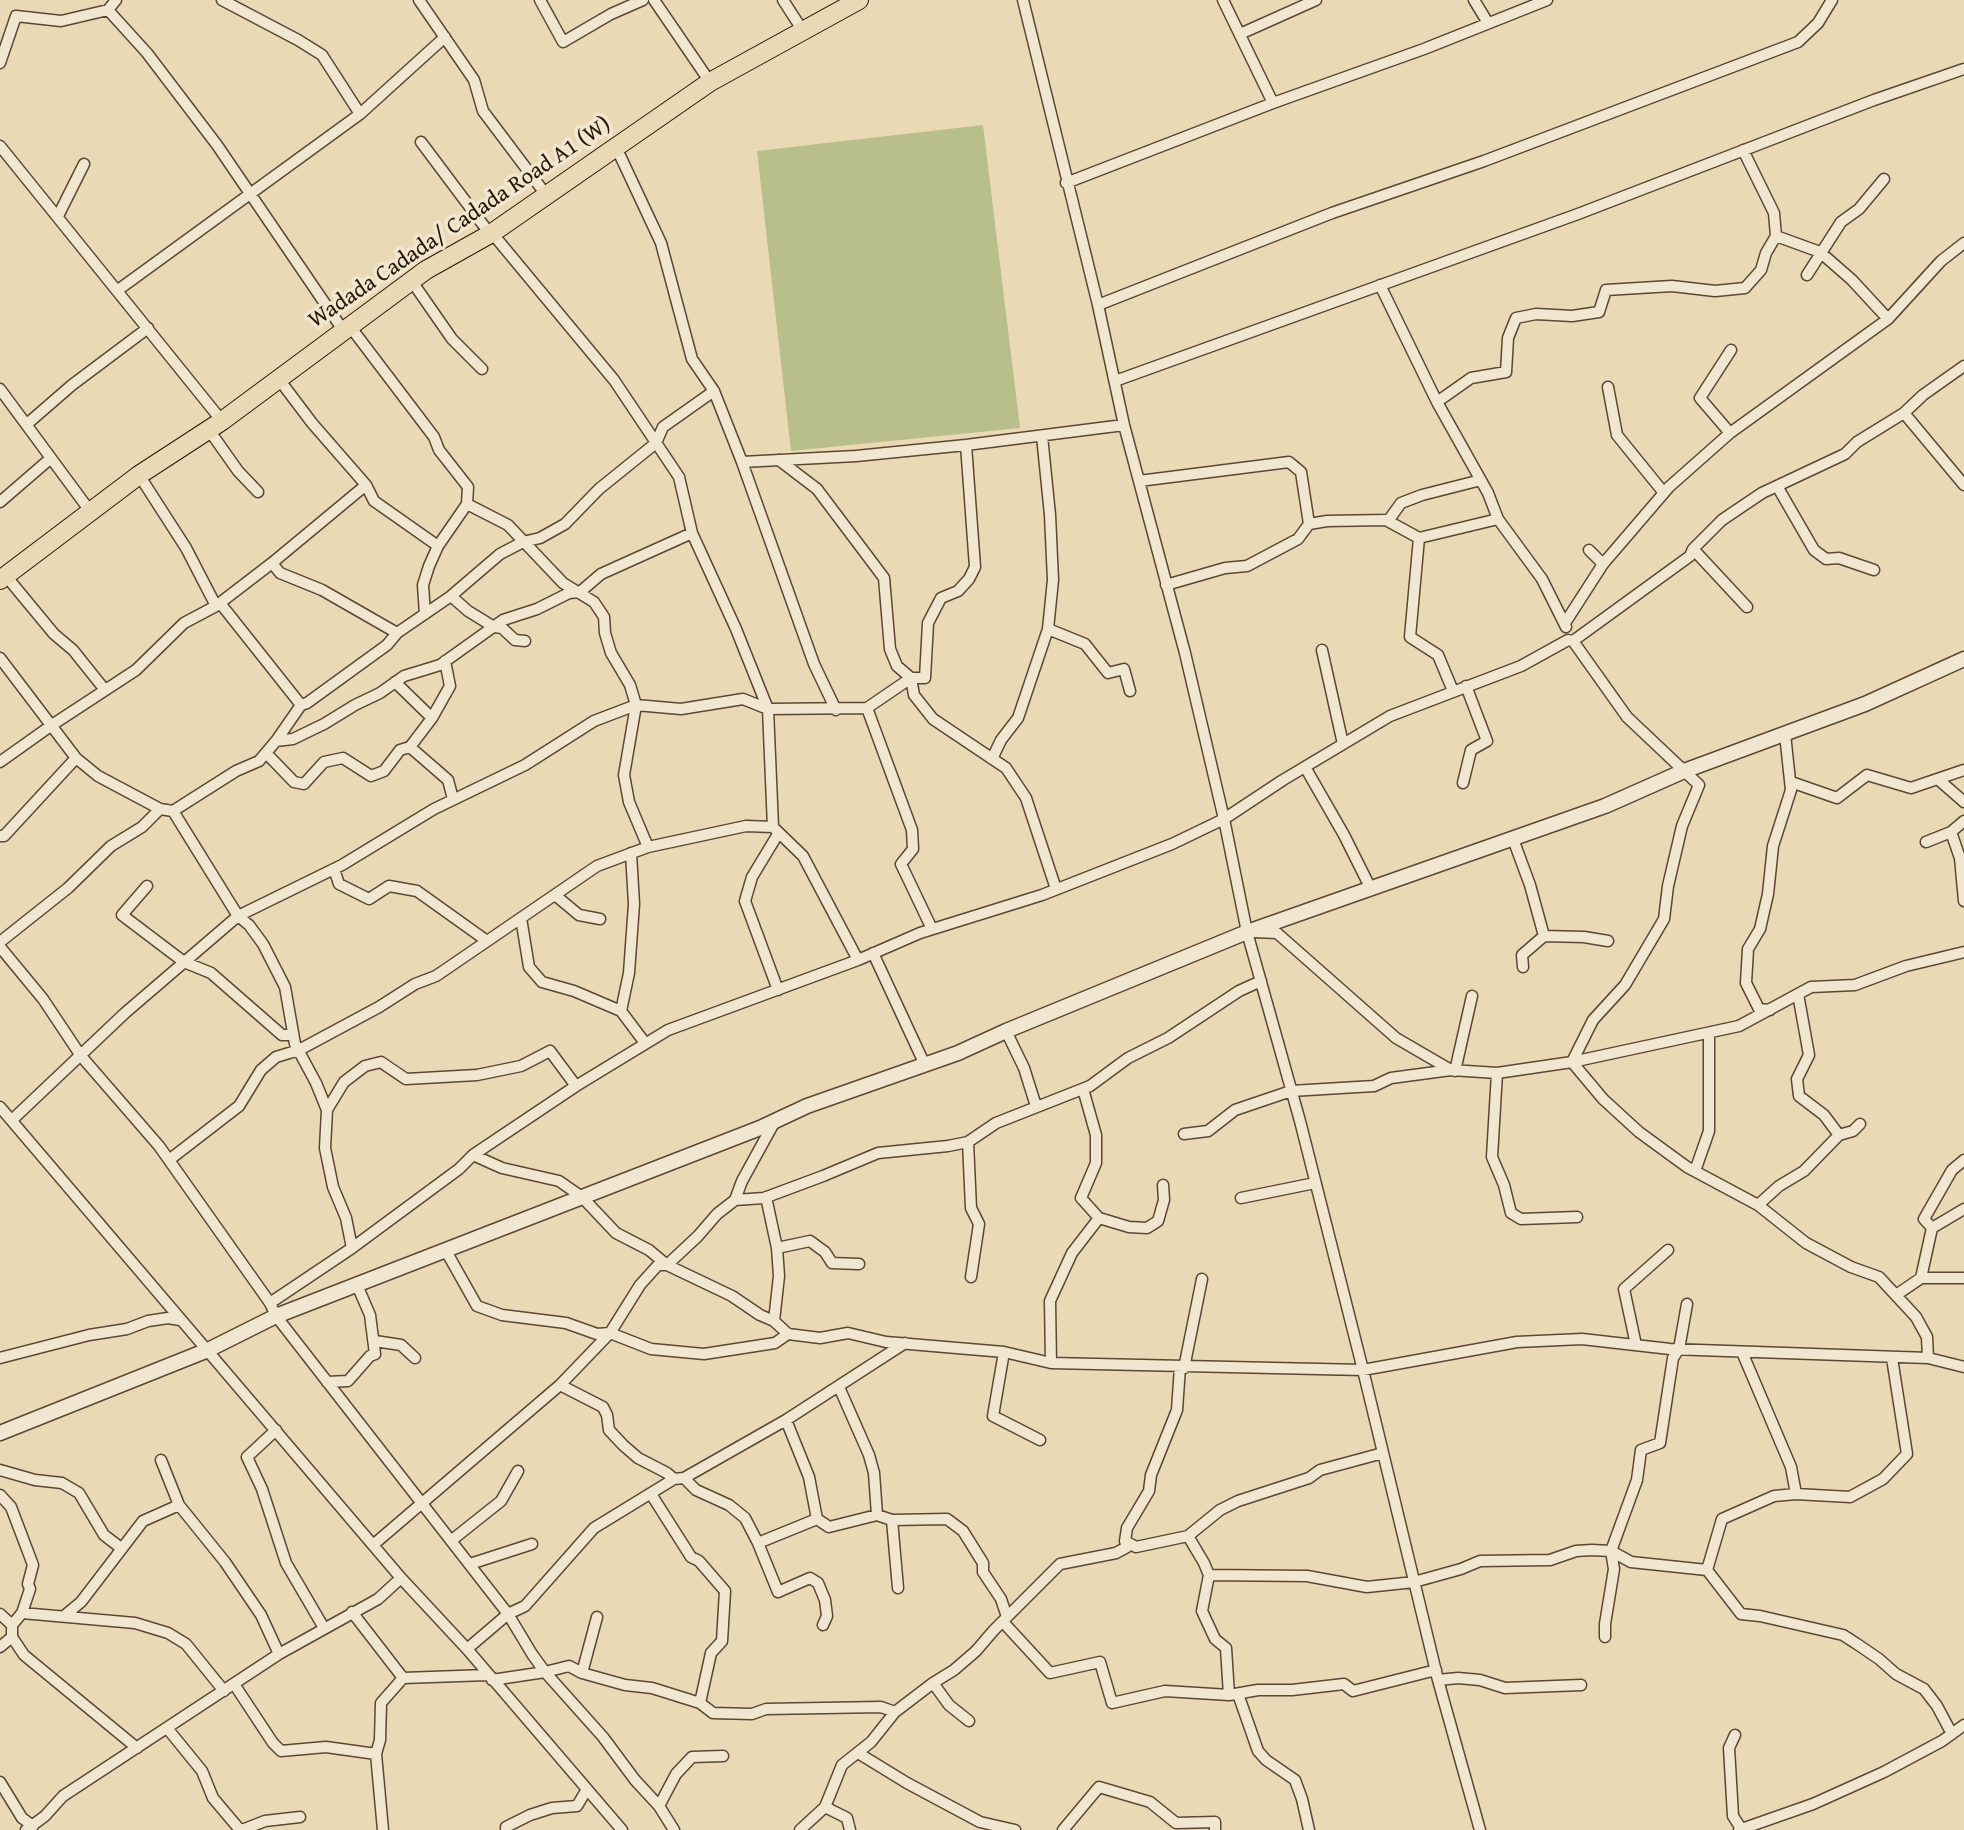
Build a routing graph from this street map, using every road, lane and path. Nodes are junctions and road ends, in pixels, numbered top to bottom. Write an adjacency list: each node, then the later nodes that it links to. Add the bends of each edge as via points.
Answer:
1 (116, 0): 15 (street)
2 (222, 0): 24 (street, via 322,55)
3 (419, 0): 19 (street)
4 (540, 0): 5 (street, via 563,42)
5 (643, 0)
6 (654, 0): 22 (street)
7 (783, 0): 17 (street)
8 (859, 0): 17 (main road, Wadada Cadada/ Cadada Road A1 (W))
9 (1023, 0): 31 (street)
10 (1223, 0): 18 (street)
11 (1316, 0): 18 (street)
12 (1474, 0): 16 (street)
13 (1547, 0): 16 (street)
14 (1832, 0): 43 (street, via 1798,43 1332,213)
15 (108, 10): 20 (street, via 61,21 16,16); 32 (street, via 148,53)
16 (1488, 23): 23 (street)
17 (803, 31): 22 (main road, Wadada Cadada/ Cadada Road A1 (W))
18 (1240, 34): 23 (street)
19 (445, 37): 24 (street); 33 (street, via 474,80 483,111)
20 (0, 63)
21 (1964, 69): 28 (street)
22 (710, 82): 27 (main road, Wadada Cadada/ Cadada Road A1 (W))
23 (1273, 103): 31 (street)
24 (360, 114): 32 (street)
25 (421, 142): 35 (street)
26 (0, 146): 34 (street)
27 (616, 147): 33 (main road, Wadada Cadada/ Cadada Road A1 (W)); 54 (street, via 661,243 692,359)
28 (1743, 150): 36 (street, via 1774,213); 41 (street)
29 (85, 164): 34 (street)
30 (1884, 179): 38 (street, via 1859,209 1841,222)
31 (1066, 183): 43 (street)
32 (250, 195): 42 (street); 46 (street)
33 (547, 196): 35 (main road, Wadada Cadada/ Cadada Road A1 (W))
34 (58, 216): 42 (street)
35 (491, 234): 40 (main road, Wadada Cadada/ Cadada Road A1 (W)); 62 (street, via 614,380)
36 (1776, 236): 38 (street); 55 (street, via 1761,270 1745,288 1606,290 1599,312 1516,318 1508,338 1506,372 1471,378)
37 (1964, 243): 44 (street, via 1941,261)
38 (1820, 252): 39 (street); 44 (street)
39 (1807, 275)
40 (411, 280): 46 (main road, Wadada Cadada/ Cadada Road A1 (W)); 49 (street, via 452,339)
41 (1380, 285): 51 (street); 55 (street)
42 (118, 290): 45 (street)
43 (1098, 305): 51 (street)
44 (1888, 319): 60 (street)
45 (148, 328): 57 (street); 58 (street)
46 (346, 328): 50 (main road, Wadada Cadada/ Cadada Road A1 (W)); 76 (street, via 467,483)
47 (1731, 350): 60 (street, via 1700,398)
48 (1964, 366): 56 (street)
49 (482, 369)
50 (278, 379): 58 (main road, Wadada Cadada/ Cadada Road A1 (W)); 70 (street)
51 (1115, 381): 59 (street)
52 (1608, 387): 74 (street, via 1617,435)
53 (0, 389): 57 (street)
54 (714, 391): 62 (street, via 663,427); 66 (street)
55 (1437, 402): 68 (street)
56 (1904, 413): 71 (street); 72 (street, via 1845,454)
57 (27, 424): 64 (street)
58 (216, 425): 67 (main road, Wadada Cadada/ Cadada Road A1 (W)); 73 (street, via 238,471)
59 (1124, 425): 61 (street); 69 (street)
60 (1730, 433): 74 (street)
61 (1042, 436): 63 (street); 99 (street, via 1052,567)
62 (656, 443): 81 (street, via 679,477); 83 (street, via 599,489 565,524)
63 (966, 445): 65 (street); 107 (street, via 975,567 958,591 941,598 928,623 925,678)
64 (51, 458): 75 (street); 77 (street)
65 (779, 460): 66 (street); 107 (street, via 817,489 884,578 890,649 897,666)
66 (742, 462): 117 (street, via 814,664)
67 (139, 475): 77 (main road, Wadada Cadada/ Cadada Road A1 (W)); 94 (street)
68 (1481, 480): 78 (street); 79 (street, via 1401,503)
69 (1139, 481): 80 (street, via 1289,462 1301,472); 91 (street)
70 (366, 485): 84 (street, via 374,501); 87 (street)
71 (1964, 485)
72 (1777, 486): 85 (street, via 1722,520); 89 (street, via 1814,550 1826,559 1839,558)
73 (258, 492)
74 (1664, 493): 88 (street)
75 (0, 502)
76 (467, 504): 83 (street, via 508,525); 84 (street)
77 (90, 511): 90 (main road, Wadada Cadada/ Cadada Road A1 (W))
78 (1499, 519): 82 (street); 97 (street, via 1542,579)
79 (1388, 521): 80 (street); 82 (street)
80 (1309, 524): 91 (street, via 1298,540 1247,566)
81 (692, 533): 92 (street, via 601,574); 116 (street)
82 (1419, 538): 112 (street, via 1410,637 1438,655)
83 (523, 542): 92 (street, via 563,583); 93 (street, via 500,554)
84 (438, 546): 96 (street, via 423,585)
85 (1693, 549): 95 (street); 101 (street, via 1690,556)
86 (1589, 550): 88 (street)
87 (272, 563): 94 (street); 100 (street, via 281,573 322,590)
88 (1603, 564): 97 (street)
89 (1874, 570)
90 (3, 578): 110 (street)
91 (1167, 585): 138 (street)
92 (580, 592): 98 (street); 114 (street, via 604,617 611,653)
93 (451, 596): 96 (street); 98 (street)
94 (218, 604): 110 (street, via 184,623 136,670); 113 (street)
95 (1747, 607)
96 (425, 614): 100 (street)
97 (1565, 623): 101 (street)
98 (494, 627): 102 (street); 106 (street)
99 (1048, 629): 111 (street, via 1085,644 1108,674 1124,669); 126 (street, via 1018,718)
100 (397, 633): 113 (street, via 387,645)
101 (1571, 640): 109 (street, via 1521,666); 130 (street, via 1627,717)
102 (524, 641)
103 (1322, 650): 122 (street)
104 (0, 658): 119 (street)
105 (1964, 659): 120 (street, via 1866,704)
106 (444, 661): 108 (street); 118 (street, via 450,686)
107 (911, 678): 115 (street); 126 (street, via 914,695 933,719)
108 (395, 682): 118 (street); 121 (street, via 324,724 293,739)
109 (1466, 686): 112 (street); 133 (street, via 1487,741 1471,750)
110 (105, 690): 119 (street)
111 (1130, 691)
112 (1452, 691): 122 (street, via 1390,716)
113 (301, 705): 121 (street)
114 (636, 705): 116 (street, via 681,709 743,698); 134 (street, via 594,721 525,765); 145 (street, via 624,775 629,802)
115 (867, 708): 117 (street); 156 (street, via 912,830 913,849 901,864)
116 (768, 709): 117 (street); 140 (street)
117 (836, 710)
118 (432, 718): 123 (street)
119 (52, 725): 125 (street); 127 (street)
120 (1785, 734): 130 (street); 132 (street)
121 (276, 741): 124 (street)
122 (1343, 744): 128 (street)
123 (410, 747): 124 (street, via 400,750 384,771 370,776 343,758 324,762 304,784 294,782); 134 (street, via 448,780)
124 (266, 753): 137 (street)
125 (76, 758): 136 (street, via 98,776); 142 (street)
126 (992, 759): 149 (street, via 1006,768 1026,798)
127 (0, 762)
128 (1305, 767): 138 (street); 150 (street)
129 (1964, 770): 131 (street)
130 (1684, 771): 143 (street); 179 (street, via 1699,785 1682,826 1664,919 1625,985 1593,1020)
131 (1939, 780): 132 (street, via 1912,788 1867,775 1837,798); 135 (street)
132 (1791, 782): 171 (street, via 1773,846 1760,929 1748,949 1746,983 1759,1009)
133 (1463, 783)
134 (453, 799): 147 (street)
135 (1964, 802)
136 (160, 808): 137 (street); 161 (street)
137 (173, 811): 153 (street)
138 (1224, 819): 149 (street); 157 (street)
139 (1964, 821): 141 (street)
140 (776, 830): 145 (street, via 746,826); 164 (street, via 803,856); 168 (street, via 745,901)
141 (1951, 832): 144 (street); 152 (street, via 1960,858)
142 (0, 836)
143 (1513, 839): 150 (street); 158 (street)
144 (1926, 842)
145 (648, 847): 146 (street)
146 (631, 853): 151 (street, via 597,866); 172 (street, via 634,904)
147 (334, 869): 153 (street); 160 (street, via 339,884 369,899 389,886 416,891)
148 (147, 886): 165 (street, via 122,915)
149 (1056, 889): 156 (street)
150 (1371, 889): 157 (street)
151 (555, 895): 154 (street); 155 (street, via 579,915)
152 (1964, 901)
153 (238, 915): 165 (street); 175 (street, via 262,944 285,987)
154 (521, 918): 160 (street); 172 (street, via 529,967 542,982)
155 (600, 919)
156 (932, 929): 162 (street)
157 (1247, 932): 167 (street); 173 (street); 181 (street, via 1277,933 1396,1038)
158 (1544, 936): 159 (street); 166 (street, via 1522,955)
159 (1608, 941)
160 (487, 942): 177 (street, via 436,976)
161 (0, 944): 178 (street)
162 (873, 953): 164 (street); 180 (street)
163 (1964, 953): 169 (street, via 1906,966 1855,985 1811,987)
164 (858, 960): 168 (street)
165 (184, 962): 175 (street, via 211,973 282,1035); 178 (street)
166 (1523, 967)
167 (1261, 981): 184 (street); 185 (street)
168 (778, 990): 176 (street, via 668,1030)
169 (1798, 994): 171 (street); 193 (street, via 1810,1055 1797,1079 1800,1096 1824,1115)
170 (1472, 996): 181 (street)
171 (1770, 1010): 174 (street, via 1738,1026)
172 (621, 1011): 176 (street)
173 (1006, 1031): 180 (street); 186 (street)
174 (1709, 1033): 179 (street); 198 (street, via 1709,1131)
175 (293, 1035): 177 (street)
176 (645, 1043): 183 (street)
177 (299, 1051): 188 (street); 196 (street, via 276,1057 261,1070 239,1106)
178 (81, 1056): 189 (street); 196 (street)
179 (1572, 1062): 182 (street); 198 (street, via 1639,1132)
180 (925, 1065): 190 (street)
181 (1452, 1071): 182 (street); 185 (street, via 1391,1078 1374,1086)
182 (1497, 1073): 207 (street, via 1492,1157 1511,1213 1521,1219)
183 (576, 1086): 188 (street, via 550,1051 521,1066 477,1075 406,1079 381,1062 365,1066 344,1082); 195 (street)
184 (1083, 1089): 186 (street); 208 (street, via 1096,1135 1096,1163 1081,1198)
185 (1291, 1091): 192 (street, via 1236,1110 1208,1131); 199 (street)
186 (1036, 1106): 194 (street, via 996,1123)
187 (0, 1107): 189 (street)
188 (327, 1110): 210 (street, via 325,1148)
189 (12, 1120): 224 (street)
190 (775, 1121): 201 (street); 204 (street)
191 (1860, 1124): 193 (street)
192 (1184, 1134)
193 (1839, 1135): 205 (street, via 1804,1171)
194 (968, 1142): 202 (street, via 878,1153); 216 (street, via 971,1209 979,1224)
195 (473, 1155): 201 (street, via 502,1168 559,1181); 210 (street)
196 (169, 1160): 223 (street)
197 (1964, 1160): 209 (street, via 1952,1170 1924,1219)
198 (1695, 1171): 205 (street)
199 (1315, 1183): 203 (street); 242 (street)
200 (1163, 1185): 208 (street, via 1158,1221 1147,1228)
201 (582, 1197): 213 (street); 215 (street, via 615,1233)
202 (766, 1197): 204 (street); 211 (street)
203 (1241, 1198)
204 (735, 1200): 215 (street)
205 (1758, 1205): 221 (street, via 1806,1243 1880,1277)
206 (1964, 1209): 209 (street)
207 (1577, 1217)
208 (1099, 1218): 239 (street, via 1072,1253 1050,1301)
209 (1932, 1228): 217 (street)
210 (352, 1248): 223 (street)
211 (777, 1248): 214 (street, via 810,1241 832,1264); 225 (street)
212 (1668, 1250): 230 (street, via 1625,1289)
213 (446, 1251): 220 (street); 226 (street, via 477,1306 502,1315)
214 (859, 1264)
215 (667, 1265): 225 (street, via 709,1283); 226 (street, via 658,1265 640,1285)
216 (971, 1277)
217 (1921, 1278): 218 (street); 221 (street)
218 (1964, 1278)
219 (1202, 1279): 240 (street)
220 (357, 1285): 223 (street); 228 (street)
221 (1896, 1295): 235 (street, via 1927,1337)
222 (1687, 1304): 231 (street)
223 (273, 1310): 232 (street); 243 (street)
224 (180, 1320): 232 (street); 236 (street, via 148,1321)
225 (774, 1321): 227 (street)
226 (610, 1334): 227 (street, via 651,1349 704,1354 775,1343); 244 (street)
227 (788, 1334): 229 (street, via 820,1338 848,1333)
228 (375, 1341): 237 (street, via 401,1345); 243 (street, via 375,1354 348,1381)
229 (906, 1342): 233 (street); 245 (street)
230 (1636, 1345): 231 (street); 242 (street, via 1582,1339 1517,1342)
231 (1678, 1349): 234 (street); 270 (street, via 1660,1443 1641,1450 1637,1480)
232 (208, 1350): 247 (street); 248 (street)
233 (1004, 1352): 239 (street); 249 (street, via 993,1416)
234 (1742, 1352): 238 (street); 256 (street, via 1791,1466)
235 (1928, 1357): 238 (street); 241 (street)
236 (0, 1358)
237 (415, 1358)
238 (1892, 1358): 256 (street, via 1907,1454 1883,1479 1850,1497)
239 (1051, 1363): 240 (street)
240 (1182, 1367): 242 (street); 265 (street, via 1171,1430)
241 (1964, 1367)
242 (1363, 1370): 250 (street)
243 (327, 1382): 258 (street)
244 (561, 1385): 254 (street, via 603,1407 609,1430 638,1458); 258 (street)
245 (839, 1387): 246 (street); 260 (street, via 869,1455)
246 (786, 1420): 254 (street); 261 (street, via 809,1477)
247 (276, 1430): 268 (street); 286 (street, via 247,1457 286,1563)
248 (0, 1433)
249 (1040, 1440)
250 (1383, 1453): 263 (street, via 1320,1470 1310,1478 1238,1501); 275 (street)
251 (161, 1460): 259 (street)
252 (0, 1470): 269 (street, via 62,1483 79,1493 104,1535)
253 (518, 1471): 264 (street, via 501,1501)
254 (679, 1478): 255 (street); 266 (street, via 745,1518)
255 (651, 1494): 280 (street, via 594,1528 525,1606); 302 (street, via 691,1558 725,1591 722,1641 712,1653)
256 (1796, 1494): 272 (street, via 1774,1496 1722,1518)
257 (0, 1495): 278 (street, via 11,1507 33,1565)
258 (422, 1501): 264 (street); 268 (street)
259 (179, 1505): 269 (street, via 143,1521); 291 (street, via 261,1615)
260 (877, 1515): 261 (street, via 829,1527); 262 (street)
261 (817, 1519): 266 (street)
262 (892, 1520): 276 (street); 283 (street, via 947,1519 964,1531 1001,1599)
263 (1188, 1536): 265 (street, via 1136,1547); 273 (street)
264 (452, 1540): 271 (street)
265 (1125, 1541): 283 (street, via 1127,1547 1116,1553 1060,1564)
266 (758, 1542): 285 (street, via 778,1592 810,1577 817,1583 826,1608)
267 (532, 1544): 271 (street)
268 (373, 1545): 274 (street)
269 (121, 1548): 281 (street, via 81,1602)
270 (1611, 1551): 272 (street, via 1631,1562); 275 (street, via 1576,1552 1550,1560 1479,1561); 288 (street, via 1614,1569)
271 (470, 1564): 280 (street)
272 (1707, 1570): 307 (street, via 1741,1614 1843,1635 1879,1658 1896,1674 1924,1689)
273 (1209, 1575): 275 (street, via 1307,1576 1367,1587); 301 (street, via 1202,1611 1215,1639 1226,1648)
274 (401, 1578): 277 (street, via 378,1599); 290 (street)
275 (1414, 1582): 294 (street)
276 (898, 1588)
277 (352, 1612): 286 (street); 296 (street)
278 (22, 1613): 281 (street); 284 (street)
279 (0, 1614): 284 (street)
280 (509, 1614): 290 (street); 292 (street)
281 (64, 1615): 300 (street, via 135,1623 168,1633 186,1644)
282 (597, 1616): 293 (street)
283 (1005, 1619): 297 (street, via 976,1651); 301 (street, via 1050,1673 1100,1662 1112,1703 1165,1691)
284 (12, 1625): 287 (street)
285 (823, 1625)
286 (324, 1628): 291 (street)
287 (12, 1637): 289 (street); 309 (street, via 24,1655)
288 (1605, 1637)
289 (0, 1647)
290 (467, 1649): 295 (street)
291 (279, 1654): 298 (street)
292 (545, 1672): 293 (street, via 569,1666); 295 (street); 315 (street)
293 (582, 1673): 302 (street)
294 (1437, 1675): 299 (street, via 1505,1688); 301 (street, via 1353,1691 1344,1684); 330 (street)
295 (489, 1677): 296 (street); 314 (street)
296 (403, 1678): 311 (street, via 382,1703)
297 (933, 1683): 303 (street); 304 (street, via 949,1705)
298 (234, 1684): 300 (street); 311 (street, via 281,1751 326,1747)
299 (1581, 1685)
300 (224, 1691): 306 (street)
301 (1233, 1695): 329 (street, via 1258,1751 1295,1780)
302 (700, 1703): 303 (street, via 713,1713 881,1707)
303 (895, 1712): 310 (street)
304 (969, 1721)
305 (1964, 1724): 307 (street)
306 (167, 1728): 309 (street); 319 (street, via 202,1771 213,1798)
307 (1952, 1734): 331 (street, via 1884,1772)
308 (1735, 1735): 331 (street, via 1729,1748 1733,1816)
309 (137, 1748): 318 (street, via 63,1796)
310 (858, 1753): 316 (street, via 842,1765); 326 (street, via 980,1822)
311 (376, 1754): 320 (street)
312 (723, 1756): 315 (street, via 692,1757 676,1774)
313 (0, 1782): 318 (street)
314 (587, 1789): 321 (street, via 577,1806 530,1815); 322 (street)
315 (659, 1806): 323 (street)
316 (825, 1807): 324 (street); 325 (street, via 847,1818)
317 (300, 1817): 319 (street, via 265,1821)
318 (29, 1828)
319 (241, 1830)
320 (383, 1830)
321 (506, 1830)
322 (622, 1830)
323 (674, 1830)
324 (800, 1830)
325 (850, 1830)
326 (1015, 1830)
327 (1063, 1830): 328 (street, via 1099,1787 1150,1802 1176,1823 1215,1822)
328 (1215, 1830)
329 (1309, 1830)
330 (1480, 1830)
331 (1741, 1830)

